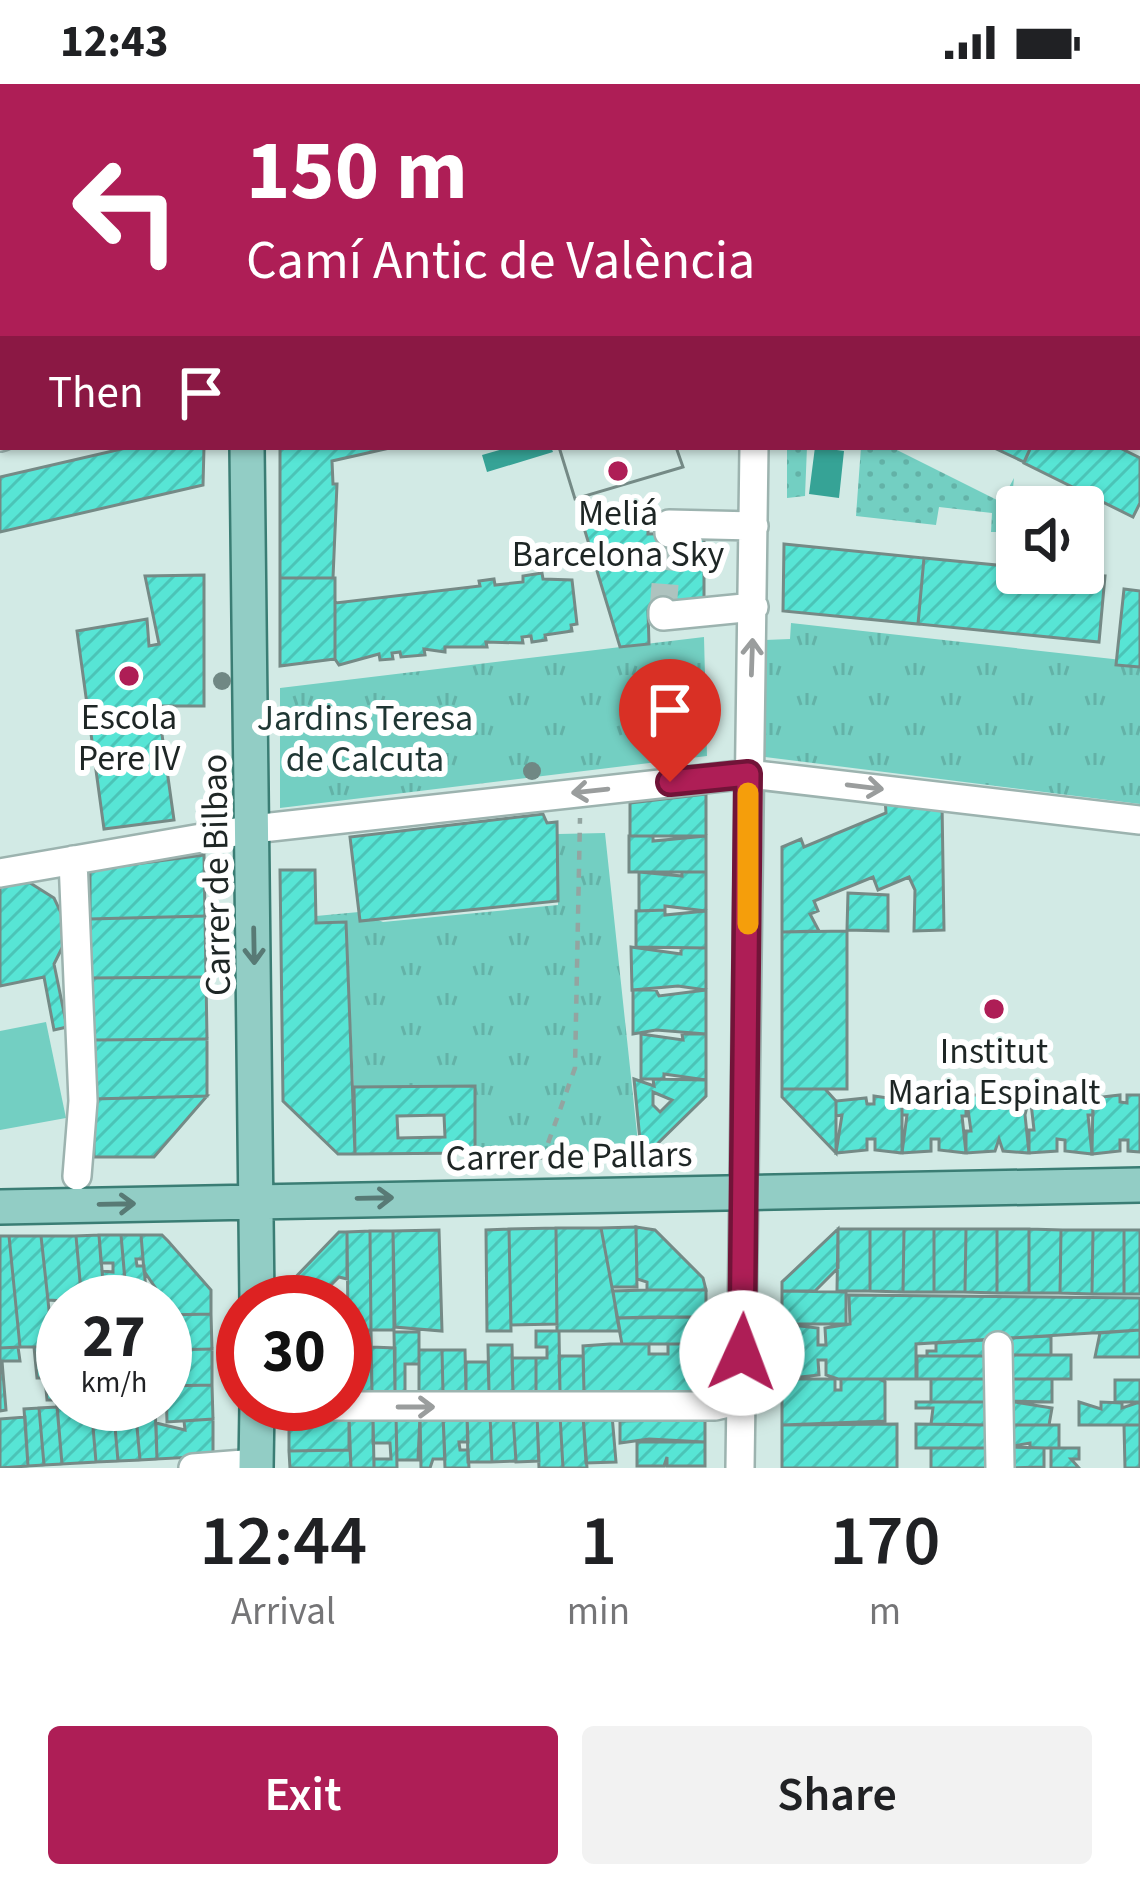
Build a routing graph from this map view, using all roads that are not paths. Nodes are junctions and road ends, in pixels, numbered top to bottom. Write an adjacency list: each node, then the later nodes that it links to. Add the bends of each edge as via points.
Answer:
1 (247, 450): 9 (main road, Carrer de Bilbao)
2 (754, 450): 3 (street)
3 (754, 526): 4 (street, via 670,524); 5 (street)
4 (669, 533)
5 (754, 607): 6 (street); 7 (street, one-way to 5)
6 (663, 611)
7 (748, 774): 8 (street, one-way to 8); 9 (street, one-way to 9); 14 (street)
8 (1140, 820)
9 (253, 829): 10 (street); 15 (main road, Carrer de Bilbao, one-way to 15)
10 (73, 860): 11 (street); 12 (street, via 83,1101)
11 (0, 873)
12 (77, 1176)
13 (1140, 1185): 14 (main road, Carrer de Pallars)
14 (747, 1190): 15 (main road, Carrer de Pallars, one-way to 14); 19 (street)
15 (257, 1199): 16 (main road, Carrer de Pallars, one-way to 15); 17 (main road, Carrer de Bilbao)
16 (0, 1207)
17 (257, 1275)
18 (998, 1346): 25 (street)
19 (742, 1400): 20 (street, one-way to 19); 24 (street)
20 (372, 1405)
21 (257, 1431): 22 (main road)
22 (256, 1465): 23 (street)
23 (193, 1468)
24 (740, 1468)
25 (1000, 1468)

